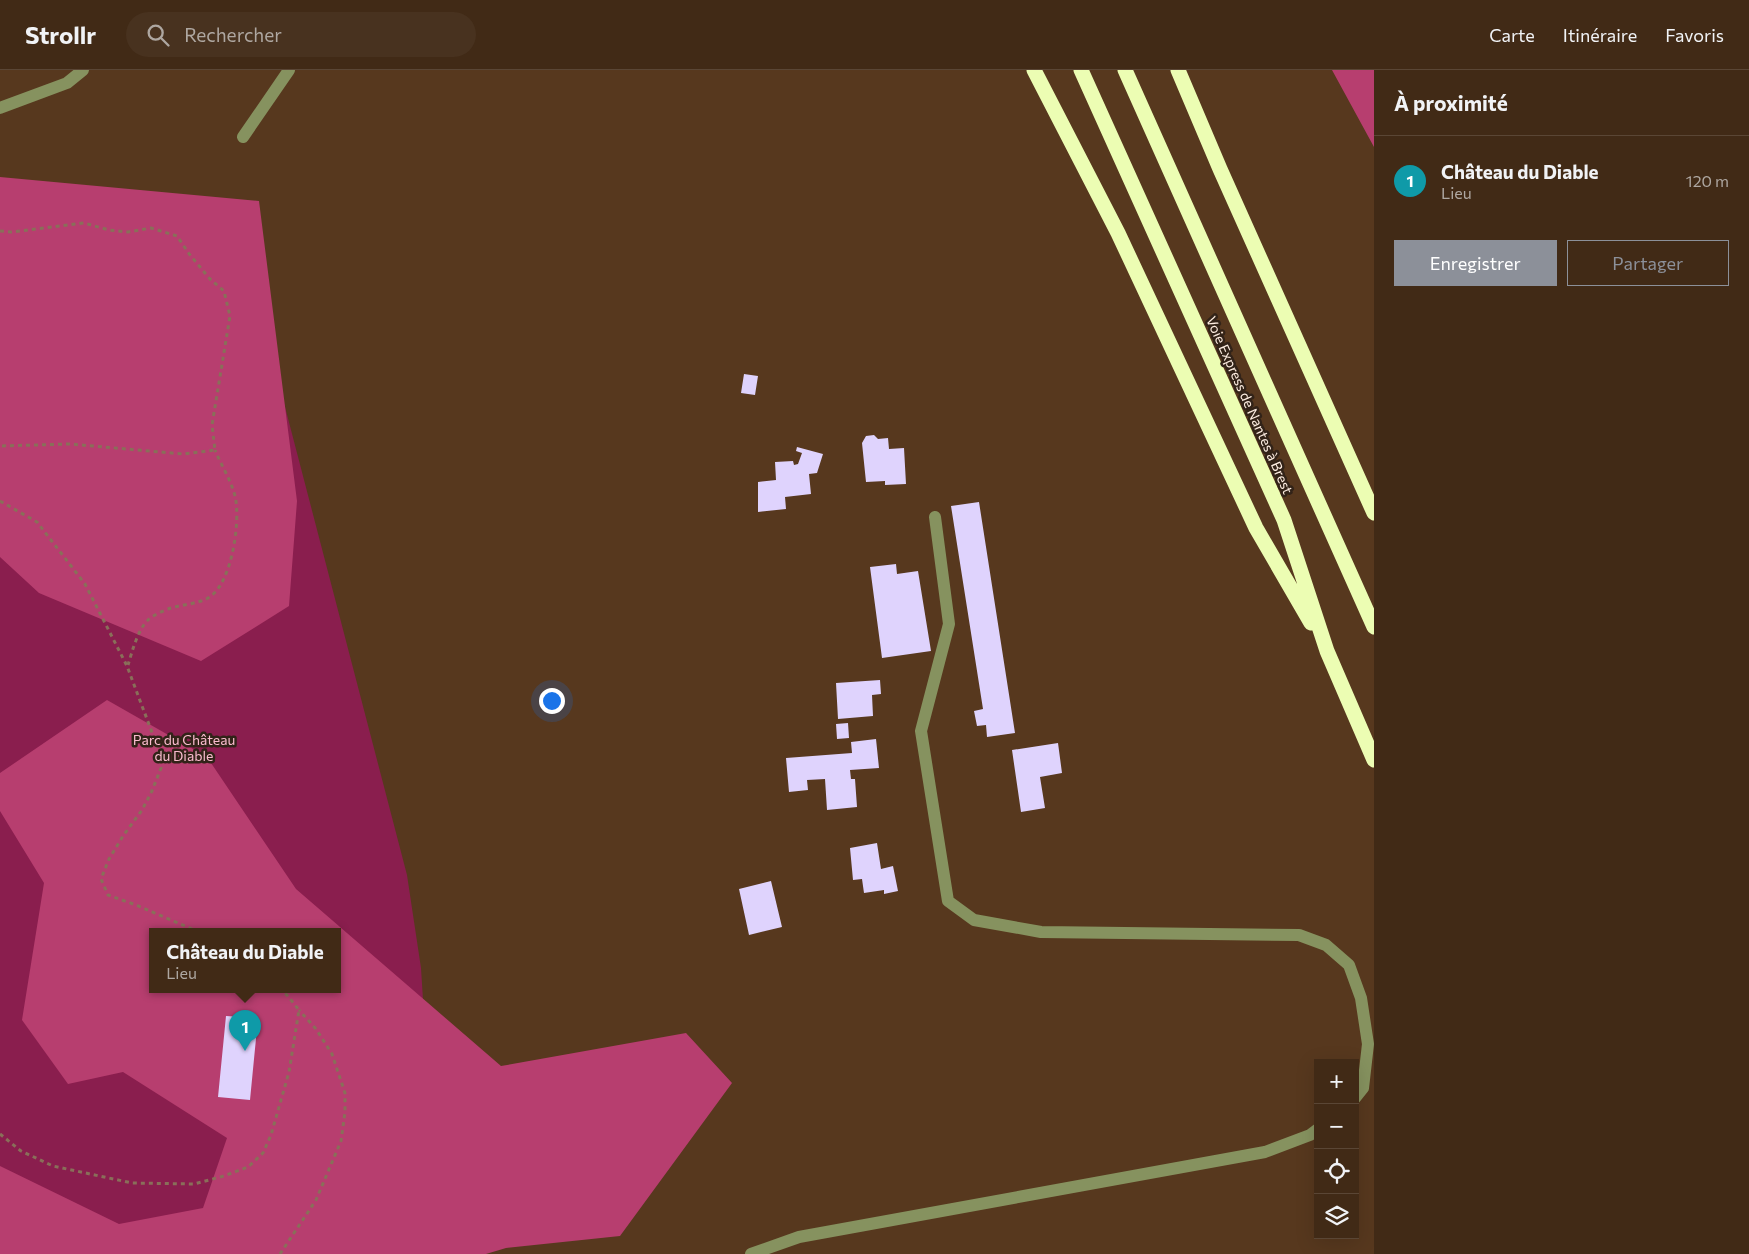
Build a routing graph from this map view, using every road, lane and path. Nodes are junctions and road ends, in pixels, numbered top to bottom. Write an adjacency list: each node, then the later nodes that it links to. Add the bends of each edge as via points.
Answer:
1 (82, 70): 7 (lane, via 67,83)
2 (289, 70): 8 (lane)
3 (1034, 70): 16 (highway, via 1118,233 1256,528)
4 (1081, 70): 16 (highway, Voie Express de Nantes à Brest, via 1284,520)
5 (1125, 70): 15 (highway, Voie Express de Nantes à Brest)
6 (1178, 70): 13 (highway)
7 (0, 108)
8 (243, 137)
9 (0, 232): 11 (path, via 84,223 128,232 151,228 177,236 205,273 224,291 230,316 212,425)
10 (0, 446): 11 (path, via 70,444 183,454)
11 (215, 450): 17 (path, via 235,496 237,518 229,568 223,582 210,597 170,608 148,620 137,638)
12 (0, 501): 17 (path, via 37,522 85,584)
13 (1374, 513)
14 (935, 516): 22 (lane, via 949,624 921,731 948,901 974,920 1041,932 1299,935 1326,945 1349,965 1361,998 1368,1044 1363,1088)
15 (1374, 627)
16 (1327, 651): 18 (highway, Voie Express de Nantes à Brest)
17 (127, 666): 19 (path, via 156,743 161,768 142,810 109,859 101,879 108,895)
18 (1374, 760)
19 (190, 928)
20 (284, 993): 21 (path)
21 (299, 1010): 24 (path, via 289,1072 272,1134 263,1153 248,1167 194,1184 132,1183 53,1166 21,1151); 25 (path, via 332,1054 345,1093 345,1112 341,1141 316,1200)
22 (1359, 1093)
23 (1314, 1132): 26 (lane, via 1264,1152 799,1237)
24 (0, 1134)
25 (280, 1254)
26 (751, 1254)

